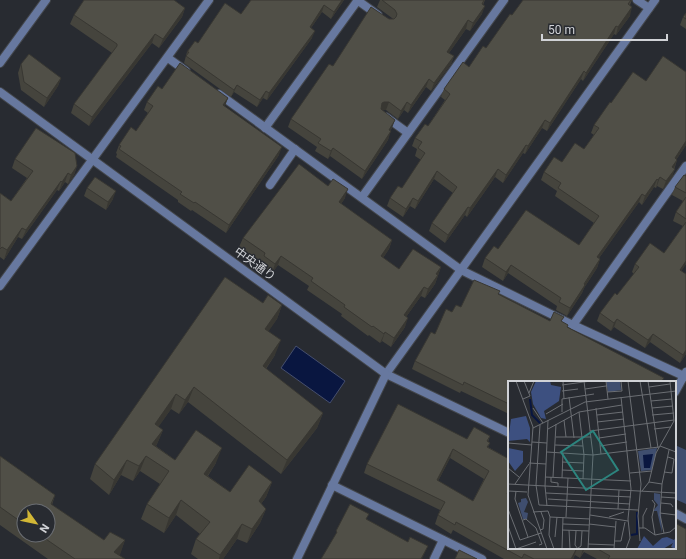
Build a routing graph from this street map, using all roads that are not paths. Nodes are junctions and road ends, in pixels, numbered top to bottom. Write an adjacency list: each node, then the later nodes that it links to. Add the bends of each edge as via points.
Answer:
1 (46, 0): 10 (street)
2 (209, 0): 9 (street)
3 (358, 0): 8 (street); 15 (street)
4 (637, 0): 7 (street)
5 (655, 0): 7 (street)
6 (501, 1): 16 (street)
7 (649, 8): 22 (street)
8 (383, 18)
9 (168, 58): 11 (street); 18 (street)
10 (0, 63)
11 (194, 76)
12 (213, 90): 15 (street)
13 (0, 92): 18 (street, 中央通り)
14 (383, 115): 16 (street)
15 (265, 128): 17 (street)
16 (408, 133): 21 (street)
17 (295, 149): 20 (street); 21 (street)
18 (92, 160): 23 (street); 25 (street, 中央通り)
19 (686, 166): 24 (street)
20 (270, 185)
21 (362, 197): 22 (street)
22 (461, 270): 24 (street); 25 (street)
23 (0, 286)
24 (573, 325): 26 (street)
25 (386, 374): 28 (street, 中央通り); 29 (street)
26 (685, 374): 27 (street)
27 (676, 390)
28 (508, 433)
29 (332, 485): 32 (street); 33 (street)
30 (676, 514): 31 (street)
31 (686, 519)
32 (443, 540): 34 (street); 35 (street)
33 (297, 559)
34 (434, 559)
35 (482, 559)

